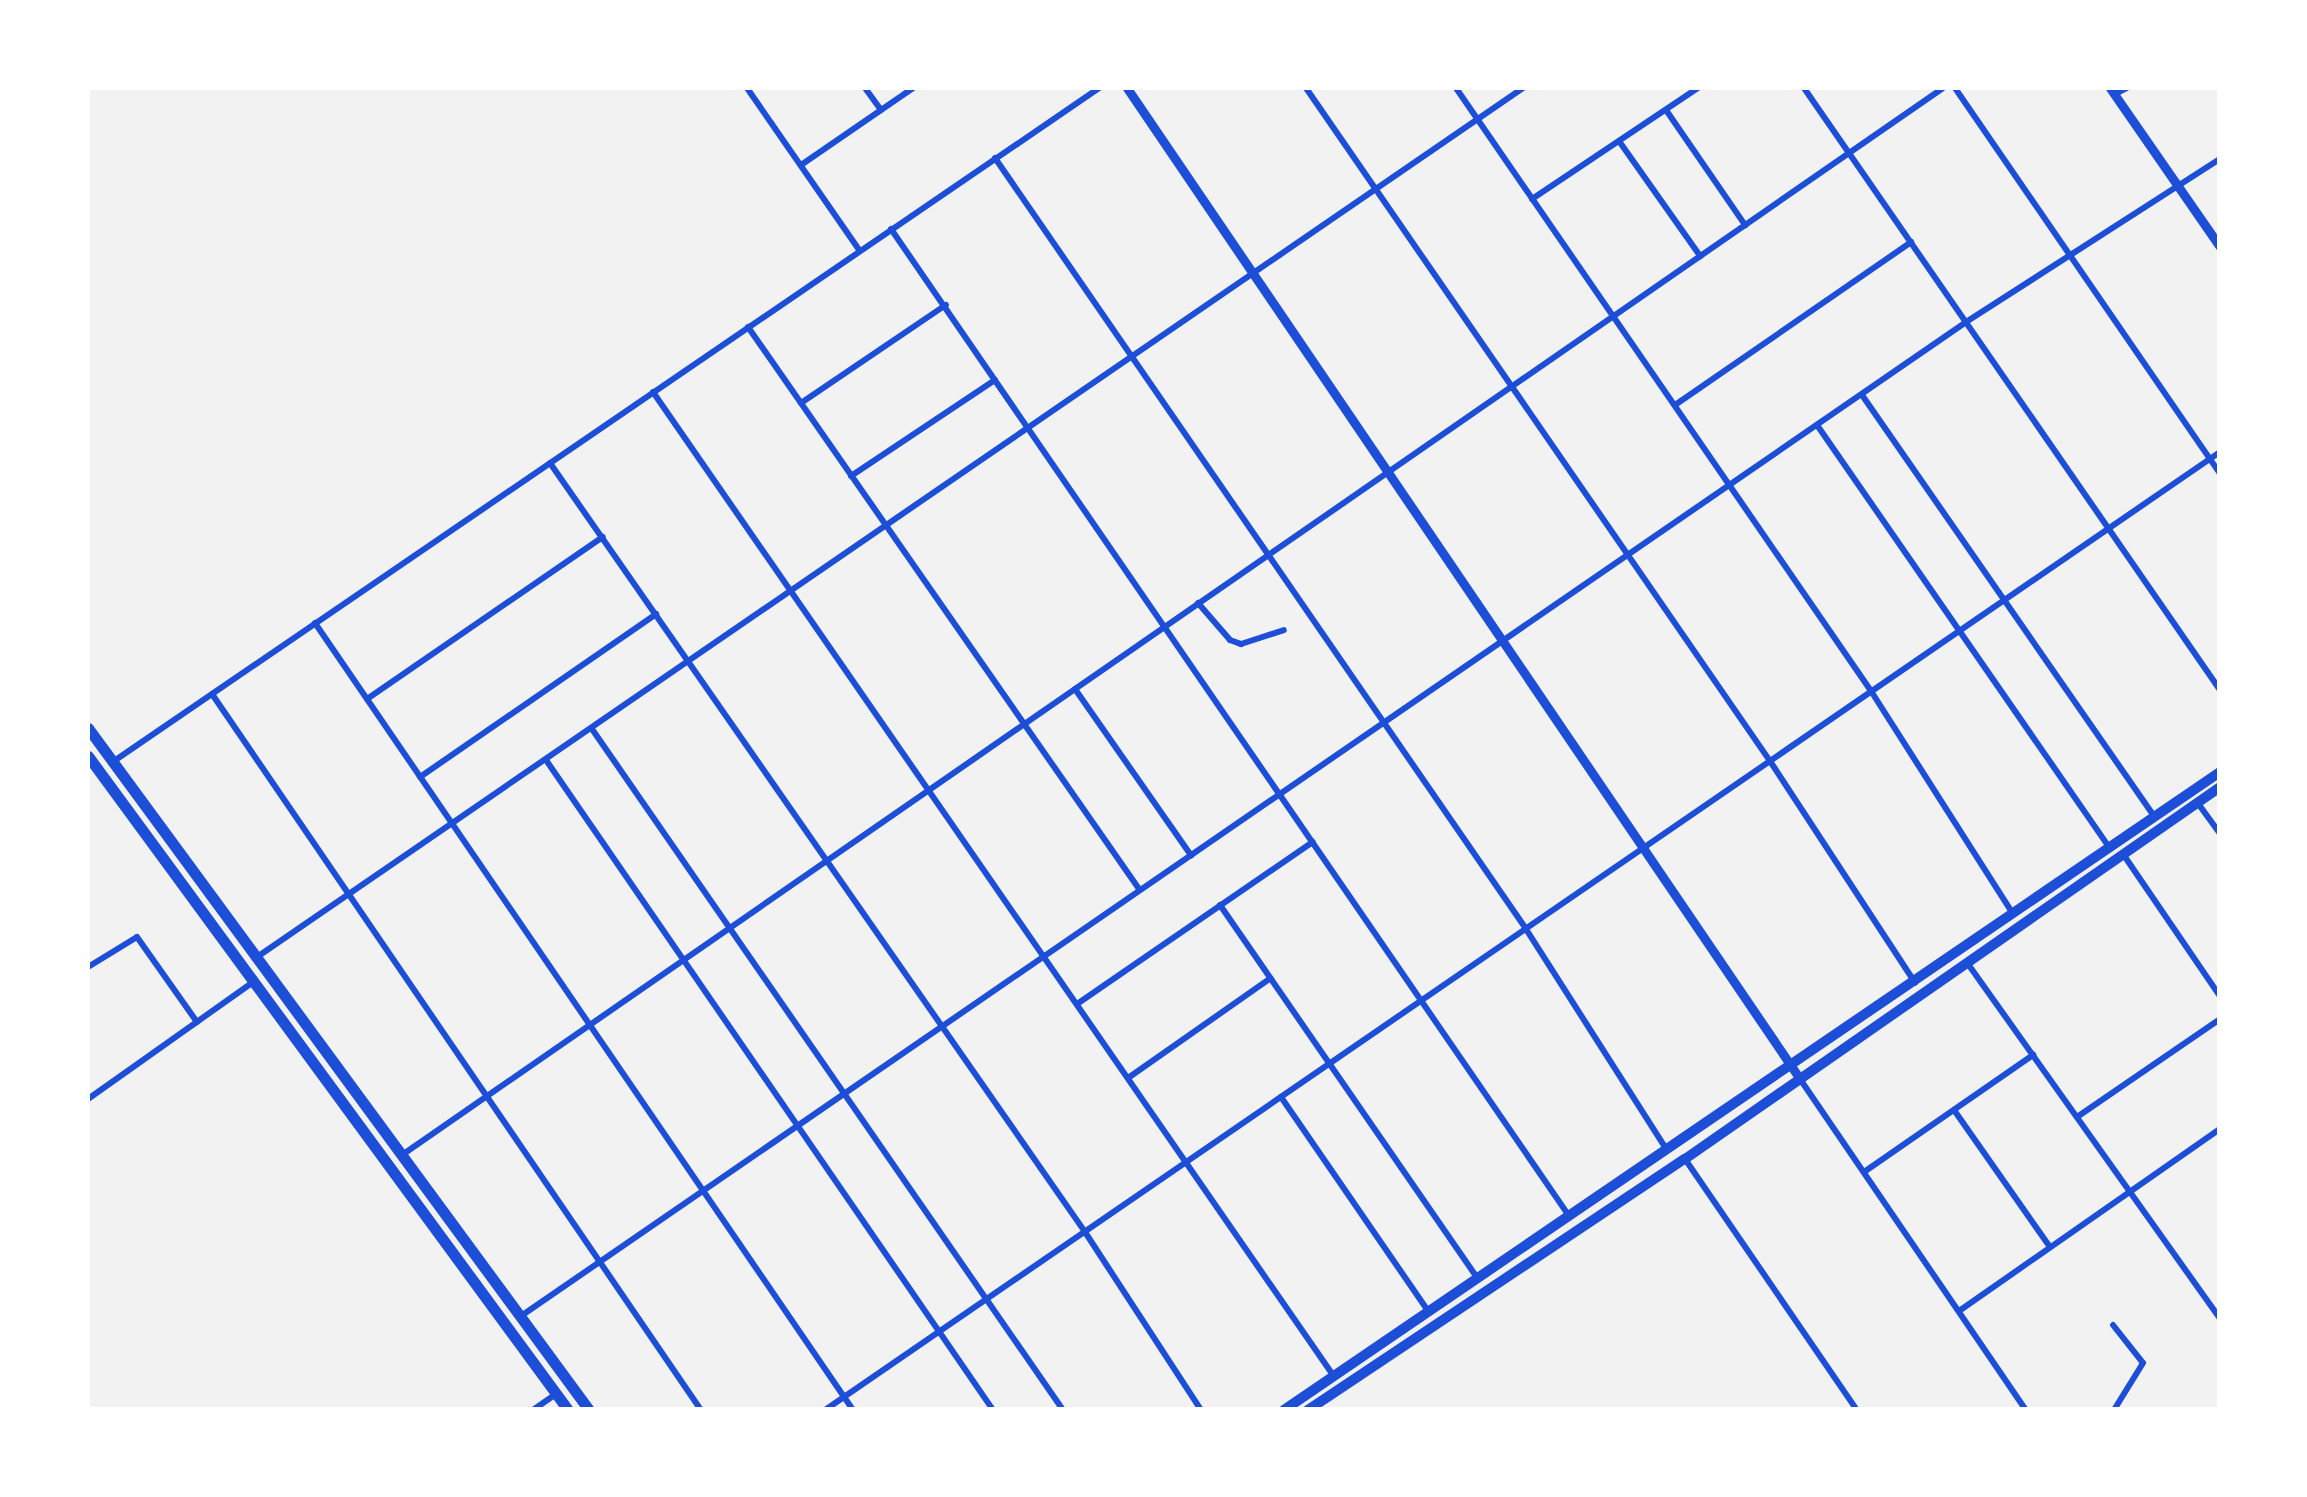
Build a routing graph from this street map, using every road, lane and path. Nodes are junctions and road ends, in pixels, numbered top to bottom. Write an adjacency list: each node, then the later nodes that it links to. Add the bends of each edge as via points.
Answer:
1 (748, 88): 22 (street)
2 (865, 88): 15 (street)
3 (913, 88): 15 (street)
4 (1098, 88): 20 (street)
5 (1127, 88): 33 (street)
6 (1306, 88): 24 (street)
7 (1456, 88): 17 (street)
8 (1524, 88): 17 (street)
9 (1698, 88): 16 (street)
10 (1804, 88): 19 (street)
11 (1943, 88): 19 (street)
12 (1955, 88): 31 (street)
13 (2126, 88): 14 (street)
14 (2112, 91): 23 (street)
15 (881, 110): 22 (street)
16 (1666, 110): 18 (street); 26 (street)
17 (1478, 119): 24 (street); 25 (street)
18 (1619, 140): 25 (street); 32 (street)
19 (1849, 152): 26 (street); 28 (street)
20 (995, 158): 27 (street); 38 (street)
21 (2220, 159): 23 (street)
22 (800, 165): 30 (street)
23 (2176, 184): 29 (street); 31 (street)
24 (1376, 189): 33 (street); 40 (street)
25 (1532, 199): 35 (street)
26 (1744, 225): 32 (street)
27 (892, 229): 30 (street); 34 (street)
28 (1911, 242): 36 (street); 44 (street)
29 (2220, 247)
30 (860, 251): 37 (street)
31 (2071, 251): 36 (street); 48 (street)
32 (1700, 256): 35 (street)
33 (1255, 273): 38 (street); 50 (street)
34 (946, 305): 39 (street); 43 (street)
35 (1613, 316): 40 (street); 44 (street)
36 (1966, 322): 42 (street); 55 (street)
37 (748, 327): 41 (street); 43 (street)
38 (1132, 356): 46 (street); 57 (street)
39 (996, 380): 46 (street); 52 (street)
40 (1510, 387): 50 (street); 58 (street)
41 (654, 392): 49 (street); 59 (street)
42 (1862, 395): 45 (street); 60 (street)
43 (801, 403): 52 (street)
44 (1675, 405): 53 (street)
45 (1817, 425): 53 (street); 66 (street)
46 (1029, 428): 54 (street); 64 (street)
47 (2220, 452): 48 (street)
48 (2210, 458): 51 (street); 55 (street)
49 (550, 462): 56 (street); 63 (street)
50 (1390, 470): 57 (street); 67 (street)
51 (2220, 473)
52 (852, 476): 54 (street)
53 (1727, 486): 58 (street); 71 (street)
54 (886, 526): 59 (street); 74 (street)
55 (2106, 528): 60 (street); 70 (street)
56 (603, 537): 62 (street); 73 (street)
57 (1269, 554): 61 (street); 75 (street)
58 (1629, 554): 67 (street); 80 (street)
59 (792, 590): 68 (street); 85 (street)
60 (2004, 600): 66 (street); 88 (street)
61 (1198, 604): 64 (street); 65 (street, via 1230,640 1242,644)
62 (656, 614): 68 (street); 83 (street)
63 (315, 623): 72 (street); 73 (street)
64 (1161, 629): 69 (street); 86 (street)
65 (1284, 630)
66 (1959, 630): 71 (street); 92 (street)
67 (1502, 643): 75 (street); 93 (street)
68 (690, 661): 77 (street); 96 (street)
69 (1075, 689): 74 (street); 95 (street)
70 (2220, 690)
71 (1872, 691): 80 (street); 100 (street)
72 (212, 694): 81 (street); 98 (street)
73 (367, 699): 83 (street)
74 (1024, 724): 85 (street); 97 (street)
75 (1384, 724): 86 (street); 102 (street)
76 (88, 728): 81 (main road)
77 (592, 728): 79 (street); 101 (street)
78 (88, 756): 109 (main road)
79 (546, 760): 89 (street); 105 (street)
80 (1770, 760): 93 (street); 110 (street)
81 (114, 761): 104 (main road)
82 (2220, 772): 88 (main road)
83 (420, 777): 89 (street)
84 (2220, 787): 87 (main road)
85 (928, 790): 96 (street); 103 (street)
86 (1281, 792): 91 (street); 95 (street)
87 (2197, 802): 90 (street); 94 (main road)
88 (2155, 817): 92 (main road)
89 (453, 824): 98 (street); 116 (street)
90 (2220, 834)
91 (1312, 842): 99 (street); 112 (street)
92 (2110, 848): 100 (main road)
93 (1643, 849): 102 (street); 120 (street)
94 (2123, 854): 106 (main road); 111 (street)
95 (1191, 855): 97 (street)
96 (826, 861): 101 (street); 117 (street)
97 (1139, 889): 103 (street)
98 (351, 894): 104 (street); 124 (street)
99 (1220, 905): 108 (street); 113 (street)
100 (2014, 915): 110 (main road)
101 (730, 928): 105 (street); 123 (street)
102 (1526, 928): 112 (street); 131 (street)
103 (1042, 956): 113 (street); 117 (street)
104 (256, 958): 132 (main road)
105 (682, 960): 116 (street); 129 (street)
106 (1968, 964): 118 (street); 122 (main road)
107 (88, 967): 115 (street, via 137,937)
108 (1271, 978): 119 (street); 121 (street)
109 (254, 982): 115 (street); 151 (main road)
110 (1915, 984): 120 (main road)
111 (2220, 996)
112 (1422, 999): 119 (street); 138 (street)
113 (1077, 1004): 121 (street)
114 (2220, 1019): 128 (street)
115 (197, 1022): 126 (street)
116 (590, 1024): 124 (street); 136 (street)
117 (939, 1025): 123 (street); 139 (street)
118 (2033, 1056): 127 (street); 128 (street)
119 (1330, 1064): 125 (street); 142 (street)
120 (1792, 1067): 122 (street); 131 (main road)
121 (1128, 1078): 134 (street)
122 (1800, 1080): 133 (main road); 135 (street)
123 (841, 1091): 129 (street); 143 (street)
124 (488, 1095): 132 (street); 141 (street)
125 (1280, 1097): 134 (street); 144 (street)
126 (88, 1099)
127 (1954, 1110): 135 (street); 140 (street)
128 (2076, 1117): 137 (street)
129 (796, 1125): 136 (street); 149 (street)
130 (2220, 1128): 137 (street)
131 (1667, 1151): 138 (main road)
132 (400, 1156): 146 (main road)
133 (1684, 1159): 163 (main road); 164 (street)
134 (1186, 1162): 139 (street); 150 (street)
135 (1864, 1172): 145 (street)
136 (704, 1191): 141 (street); 152 (street)
137 (2130, 1192): 140 (street); 147 (street)
138 (1570, 1217): 142 (main road)
139 (1085, 1232): 143 (street); 161 (street)
140 (2050, 1247): 145 (street)
141 (602, 1258): 146 (street); 156 (street)
142 (1477, 1278): 144 (main road)
143 (986, 1300): 149 (street); 160 (street)
144 (1428, 1311): 150 (main road)
145 (1959, 1311): 165 (street)
146 (520, 1317): 155 (main road)
147 (2220, 1319)
148 (2113, 1325): 166 (street, via 2143,1363)
149 (940, 1332): 152 (street); 159 (street)
150 (1333, 1375): 162 (main road)
151 (556, 1394): 153 (street); 154 (main road)
152 (844, 1397): 157 (street); 158 (street)
153 (533, 1410)
154 (568, 1410)
155 (589, 1410)
156 (702, 1410)
157 (826, 1410)
158 (853, 1410)
159 (993, 1410)
160 (1063, 1410)
161 (1201, 1410)
162 (1284, 1410)
163 (1308, 1410)
164 (1857, 1410)
165 (2026, 1410)
166 (2114, 1410)

